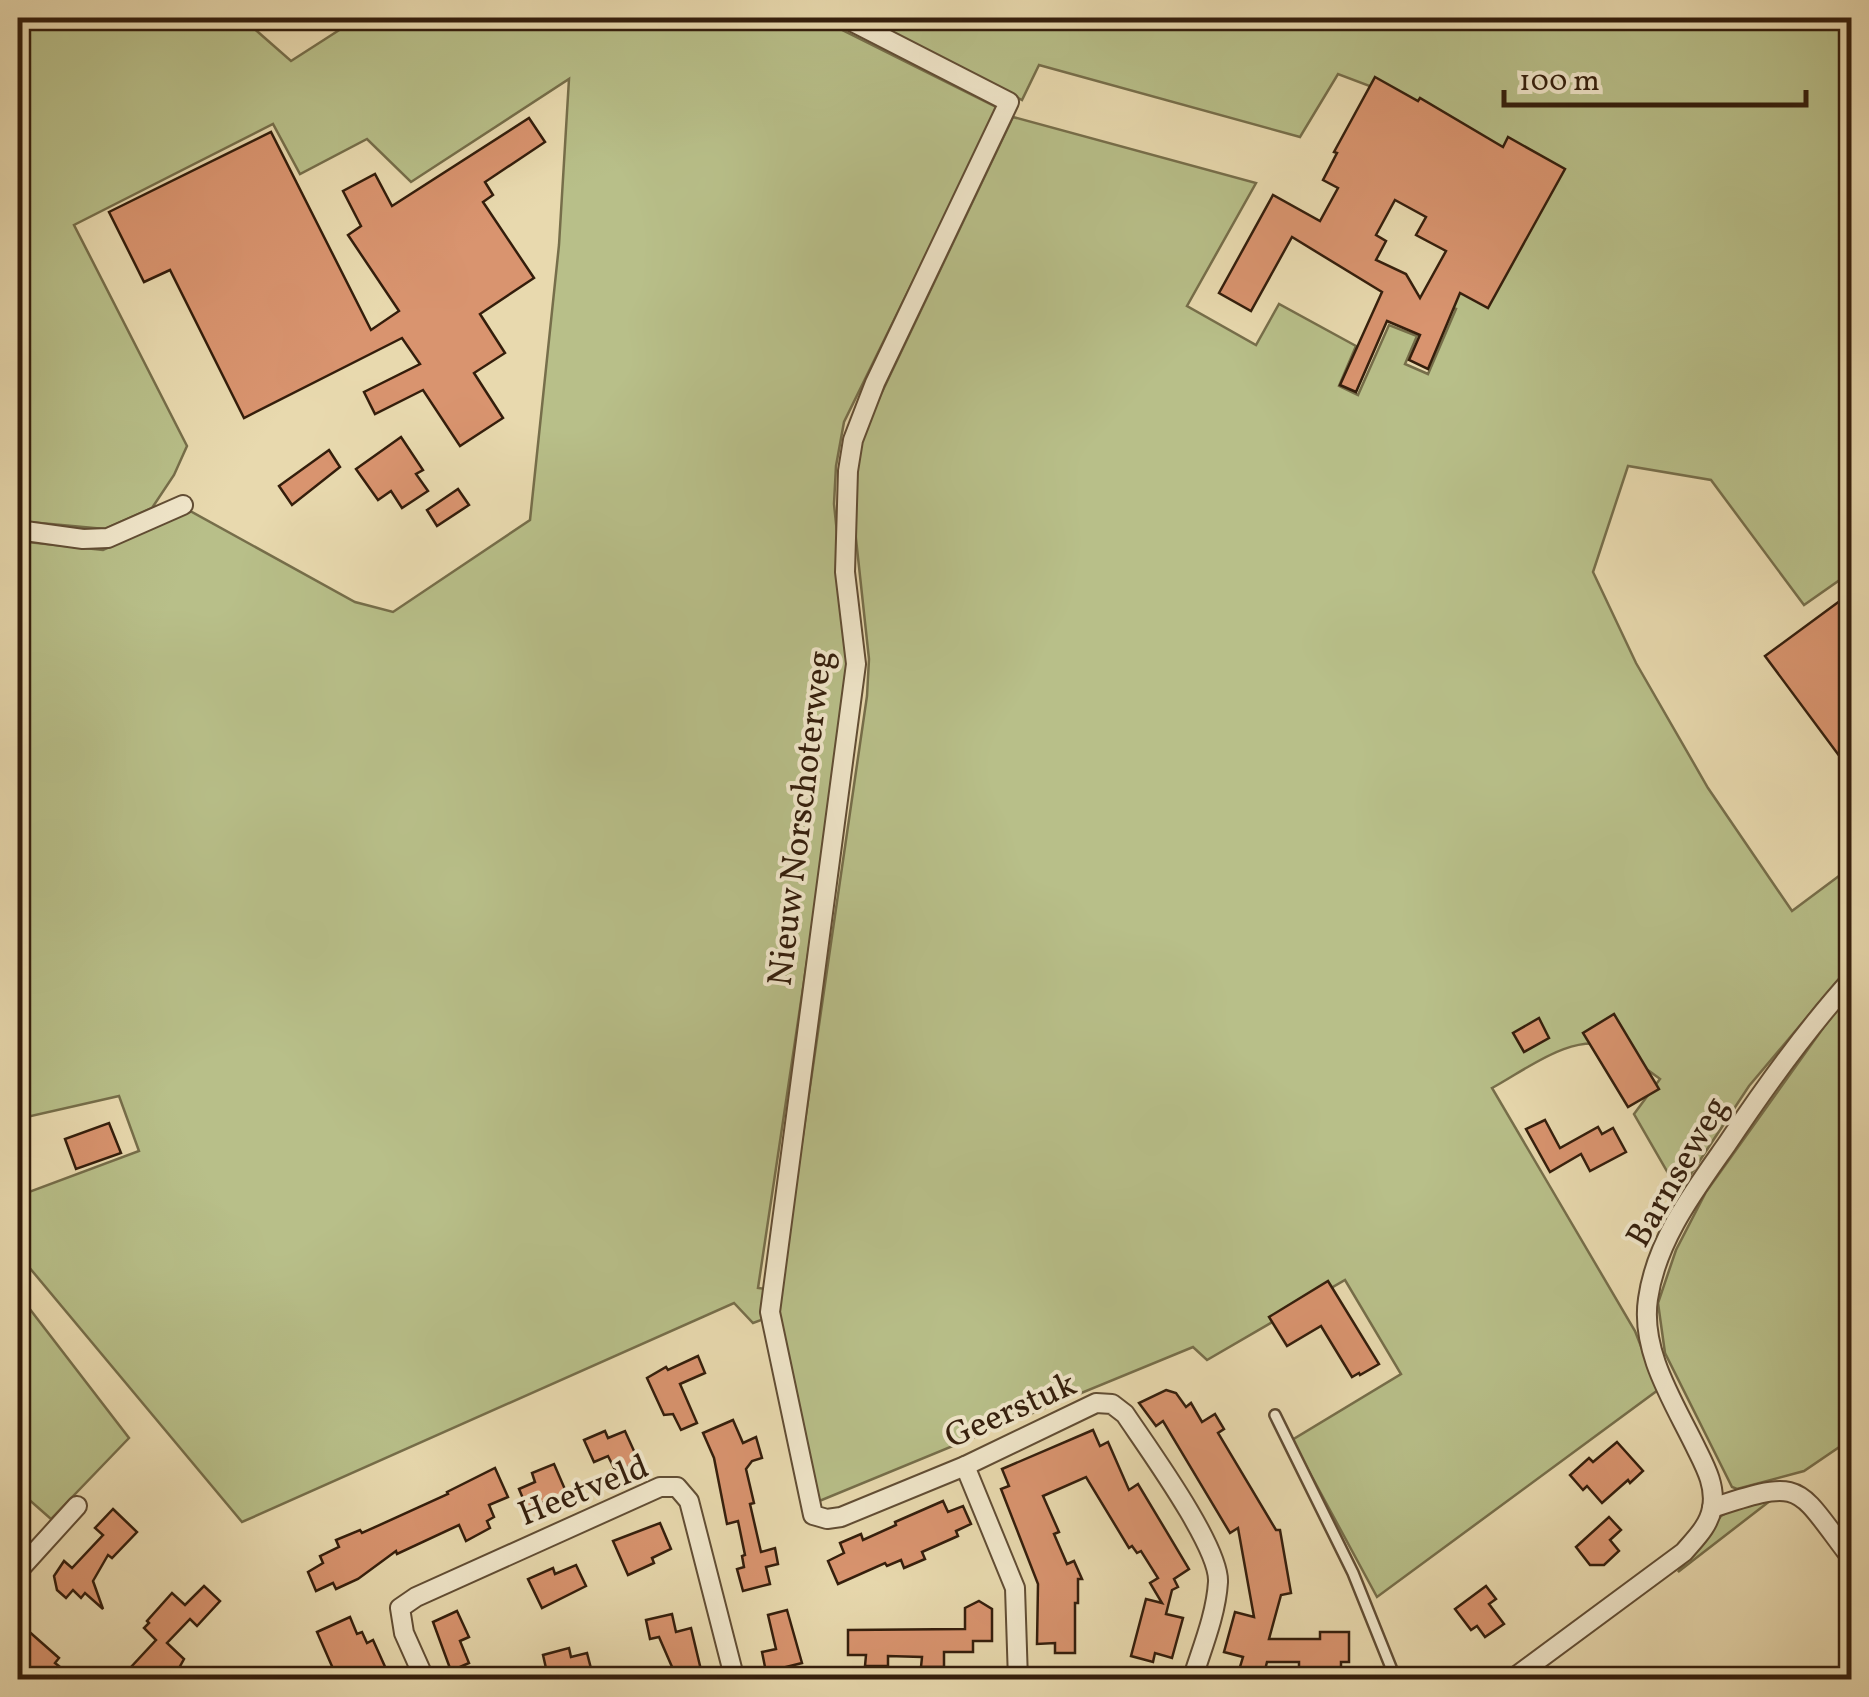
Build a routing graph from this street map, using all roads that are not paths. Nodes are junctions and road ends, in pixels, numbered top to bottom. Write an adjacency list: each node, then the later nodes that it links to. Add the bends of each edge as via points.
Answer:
1 (845, 18): 9 (street, Nieuw Norschoterweg, via 1009,102 876,383 848,472 845,572 856,664 770,1312)
2 (183, 505): 3 (street, via 108,538)
3 (18, 530)
4 (1852, 979): 8 (street, Barnseweg, via 1777,1071 1692,1194 1654,1271 1649,1339 1710,1477)
5 (1275, 1415): 16 (lane, via 1353,1573)
6 (964, 1466): 9 (street, Geerstuk, via 841,1517); 14 (street, via 1015,1588); 15 (street, Geerstuk, via 1096,1402 1125,1414 1193,1520 1219,1578)
7 (77, 1506): 11 (street)
8 (1712, 1508): 10 (street, via 1786,1489 1803,1496); 17 (street, via 1684,1552)
9 (813, 1514)
10 (1852, 1559)
11 (18, 1571)
12 (425, 1680): 13 (street, Heetveld, via 400,1608 660,1488 677,1486 689,1501)
13 (735, 1680)
14 (1018, 1680)
15 (1192, 1680)
16 (1396, 1680)
17 (1511, 1680)

